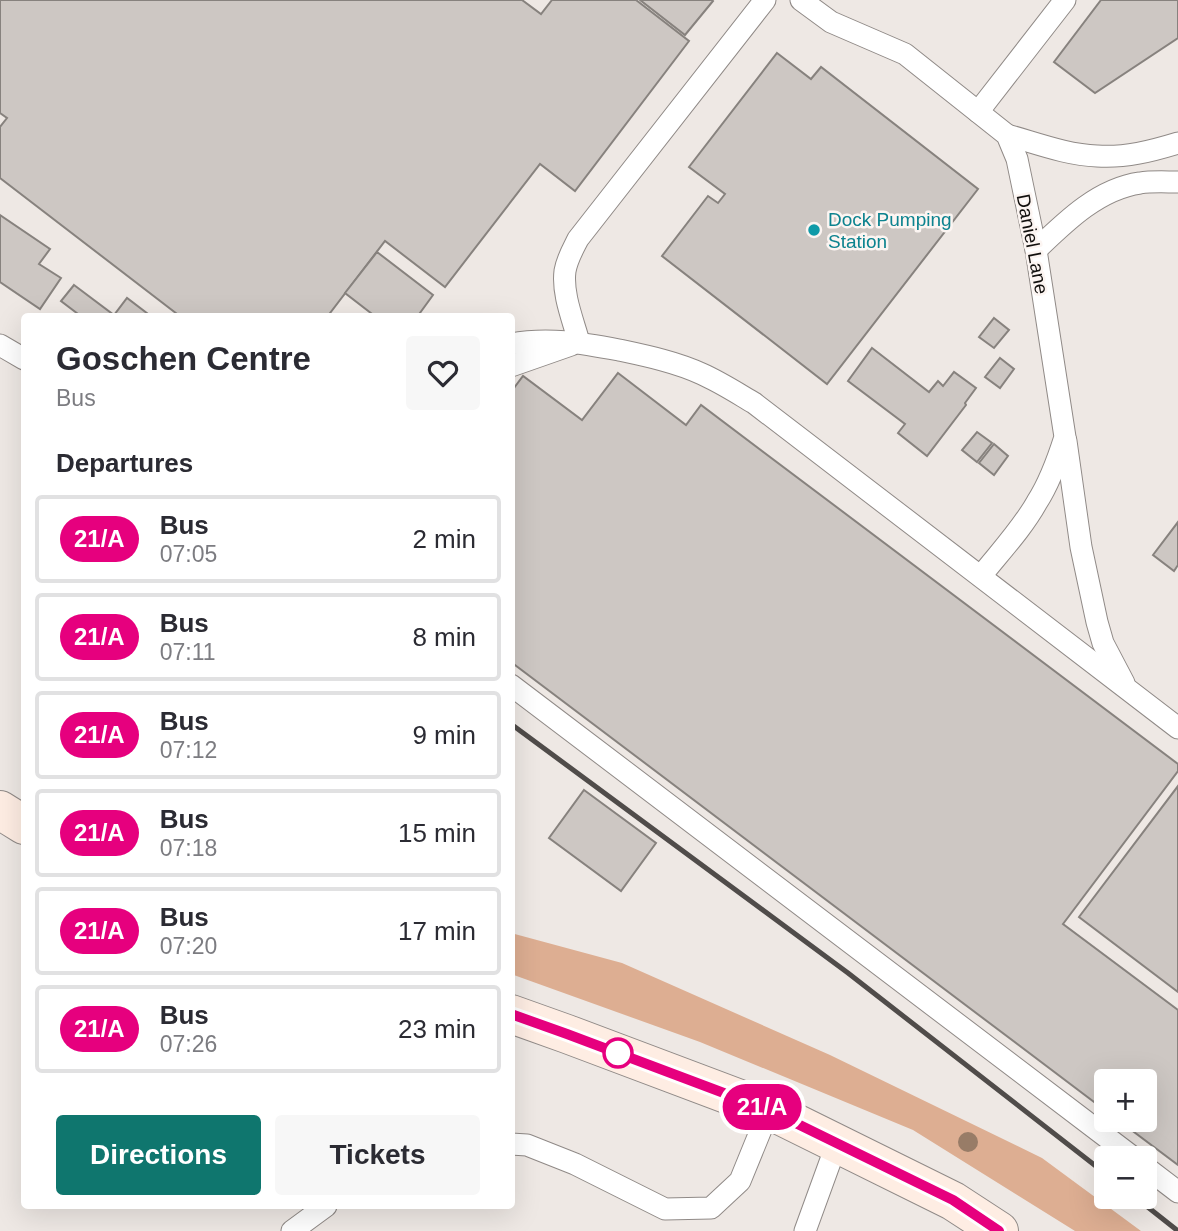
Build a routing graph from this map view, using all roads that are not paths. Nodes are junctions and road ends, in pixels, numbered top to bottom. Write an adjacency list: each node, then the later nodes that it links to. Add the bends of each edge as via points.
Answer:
1 (765, 0): 10 (lane, via 578,239 565,272)
2 (801, 0): 4 (lane, via 831,22 905,54)
3 (1065, 0): 4 (lane)
4 (978, 111): 5 (lane)
5 (1007, 135): 6 (lane, via 1098,156); 9 (lane, Daniel Lane, via 1017,159)
6 (1178, 145): 8 (lane)
7 (1178, 182): 8 (lane, via 1139,183)
8 (1105, 194): 9 (lane)
9 (1036, 250): 15 (lane, Daniel Lane)
10 (579, 342): 11 (lane, via 542,339); 14 (lane); 16 (lane, via 652,357 726,386)
11 (515, 343)
12 (0, 345): 13 (lane)
13 (21, 357)
14 (515, 365)
15 (1065, 437): 16 (lane, Daniel Lane, via 1037,503); 18 (lane, via 1097,622)
16 (981, 576): 18 (lane)
17 (515, 688): 26 (lane)
18 (1127, 688): 19 (lane)
19 (1178, 728)
20 (0, 810): 21 (main road)
21 (21, 823)
22 (515, 1015): 23 (main road)
23 (769, 1110): 24 (main road); 25 (lane, via 740,1181 711,1208 665,1209 575,1164)
24 (837, 1143): 31 (lane); 32 (main road, via 953,1200)
25 (515, 1144)
26 (1118, 1146)
27 (1157, 1176): 28 (lane)
28 (1178, 1192)
29 (322, 1209): 30 (lane)
30 (292, 1231)
31 (805, 1231)
32 (999, 1231)

